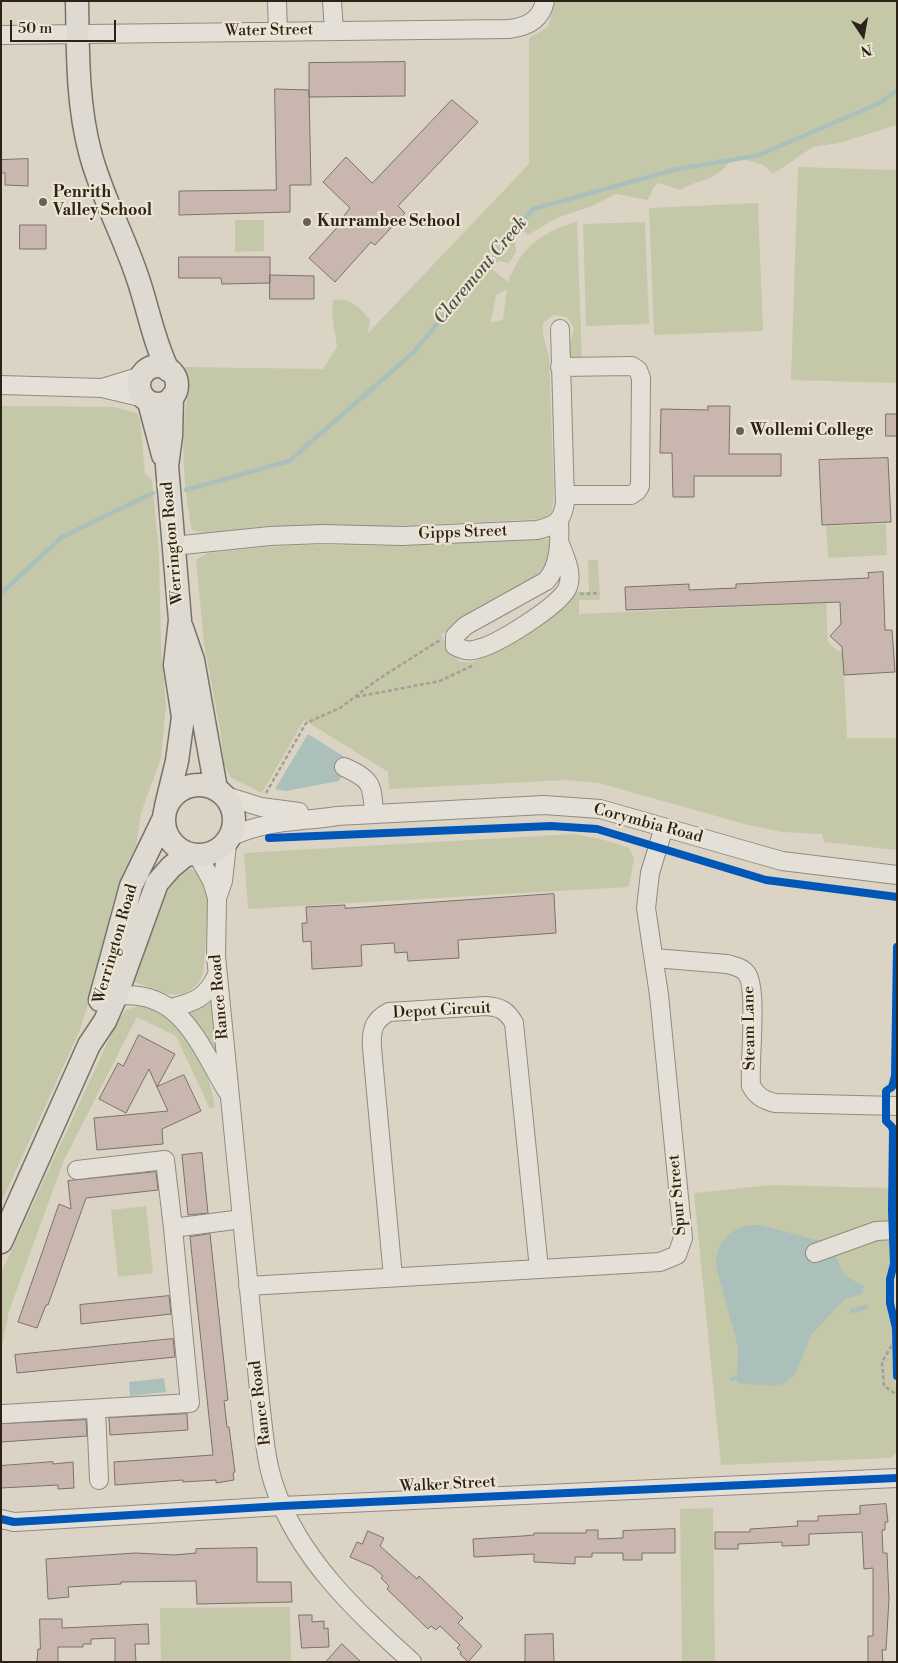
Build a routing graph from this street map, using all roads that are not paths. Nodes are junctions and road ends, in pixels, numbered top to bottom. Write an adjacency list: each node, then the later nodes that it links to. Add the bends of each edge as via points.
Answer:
1 (77, 1): 7 (main road)
2 (277, 1): 5 (street)
3 (332, 1): 6 (street)
4 (545, 1): 6 (street, Water Street, via 535,21 521,28)
5 (278, 31): 6 (street, Water Street); 7 (street, Water Street)
6 (334, 31)
7 (78, 33): 8 (street, Water Street); 9 (main road, via 81,101 90,151 96,174 136,272)
8 (1, 35)
9 (147, 316): 12 (main road); 13 (main road)
10 (560, 329): 11 (street)
11 (560, 367): 19 (street); 19 (street, via 632,366 641,378 640,486 637,491 631,495)
12 (168, 370): 13 (main road, via 157,366); 16 (main road, via 176,379)
13 (143, 373): 15 (street); 17 (main road, via 139,388)
14 (1, 385): 15 (street)
15 (102, 388): 17 (street)
16 (172, 397): 17 (main road, via 162,403); 18 (main road, Werrington Road)
17 (147, 400): 18 (main road, Werrington Road)
18 (167, 466): 22 (main road, Werrington Road)
19 (565, 495): 20 (street, via 564,513)
20 (559, 522): 21 (street); 22 (street, Gipps Street, via 537,530 402,536 270,536)
21 (560, 544): 21 (street, via 569,578 559,600 536,618 479,649 465,651 455,646 455,636 465,626 546,581 553,573)
22 (173, 546): 23 (main road, Werrington Road)
23 (180, 620): 25 (main road, Werrington Road); 26 (main road, Werrington Road, via 175,664 183,717)
24 (344, 767): 27 (street, via 362,775 371,784)
25 (221, 792): 26 (main road, via 199,785 182,789 173,796); 28 (street, Corymbia Road, via 279,810); 30 (main road, via 232,806 235,817)
26 (165, 812): 31 (main road, via 169,840); 38 (main road, Werrington Road, via 129,893)
27 (374, 814): 28 (street, Corymbia Road); 29 (street, Corymbia Road, via 574,806 600,809)
28 (337, 816): 30 (street, Corymbia Road, via 272,822)
29 (664, 827): 32 (street, Corymbia Road, via 782,861); 34 (street, Spur Street, via 647,891 646,908)
30 (229, 840): 31 (main road, via 209,855); 33 (street, Rance Road)
31 (192, 855): 33 (street, Rance Road, via 212,881); 36 (main road, Werrington Road, via 171,867 157,883)
32 (897, 875)
33 (217, 898): 35 (street, Rance Road)
34 (654, 958): 40 (street, Steam Lane, via 727,964 746,973 752,993 751,1086 766,1101); 47 (street, Spur Street, via 682,1228 681,1247 672,1259 660,1262)
35 (217, 975): 37 (street, via 211,989 201,998); 39 (street, Rance Road)
36 (116, 996): 37 (street, Rance Road, via 141,995); 38 (main road, Werrington Road)
37 (171, 1008): 39 (street, Rance Road, via 197,1038)
38 (89, 1045): 45 (main road, Werrington Road)
39 (230, 1096): 42 (street, Rance Road)
40 (897, 1106)
41 (77, 1170): 43 (street, via 165,1160)
42 (242, 1219): 43 (street); 49 (street, Rance Road)
43 (173, 1228): 50 (street, via 190,1403)
44 (897, 1230): 46 (street, via 876,1231)
45 (1, 1242)
46 (815, 1253)
47 (539, 1269): 48 (street, Spur Street); 48 (street, Depot Circuit, via 514,1023 499,1007 486,1006 389,1012 374,1024 371,1035)
48 (393, 1277): 49 (street, Spur Street)
49 (248, 1286): 54 (street, Rance Road, via 270,1474)
50 (96, 1409): 51 (street); 53 (street)
51 (3, 1414)
52 (897, 1478): 54 (street, Walker Street)
53 (99, 1480)
54 (282, 1506): 55 (street, Walker Street, via 14,1522); 56 (street, Rance Road, via 328,1579 362,1617)
55 (1, 1519)
56 (412, 1662)

